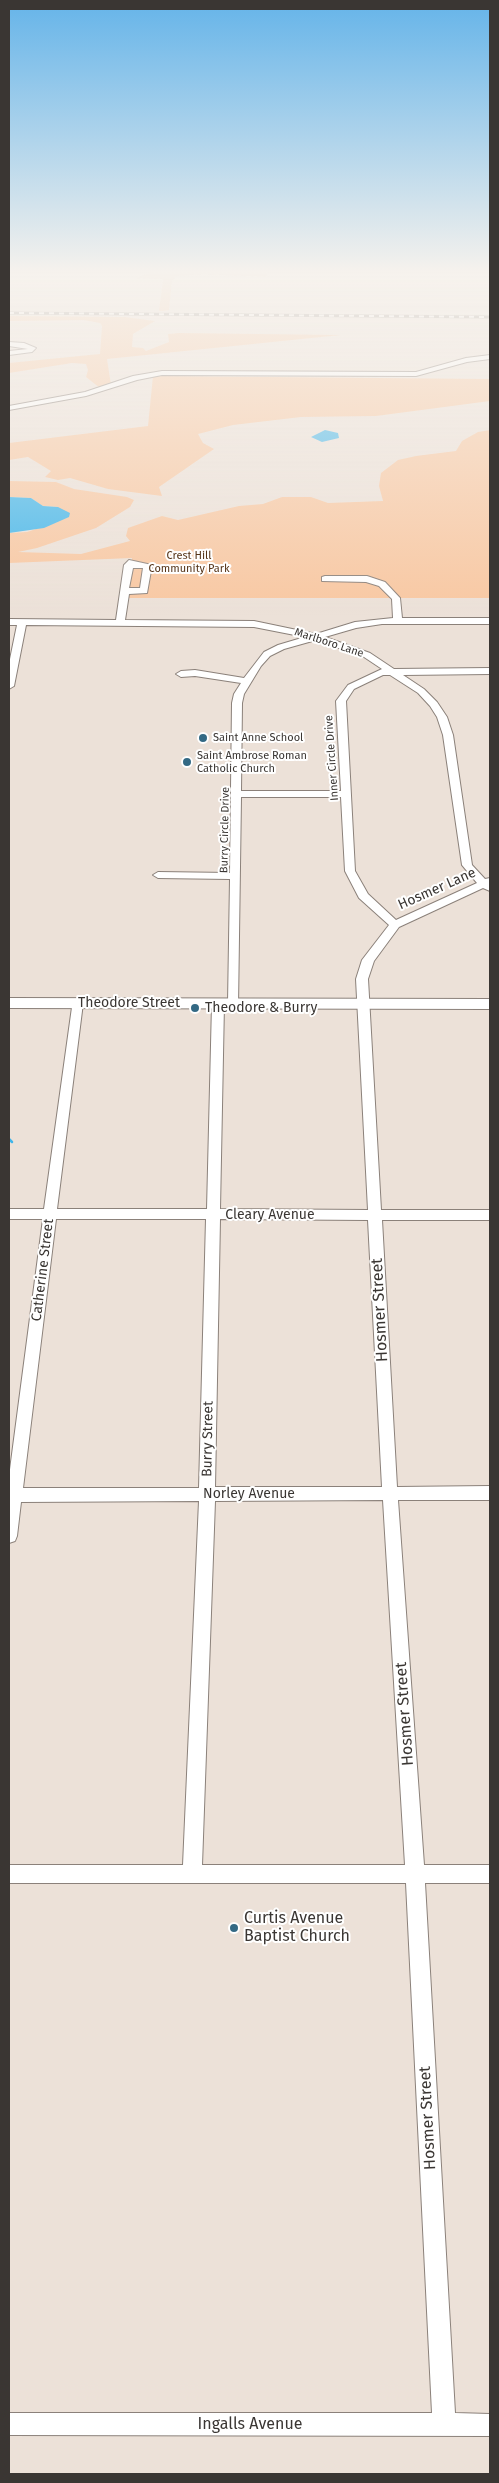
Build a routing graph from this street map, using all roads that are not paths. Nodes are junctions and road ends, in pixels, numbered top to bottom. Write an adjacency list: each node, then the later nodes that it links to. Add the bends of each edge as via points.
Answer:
1 (108, 387): 2 (street)
2 (9, 408)
3 (325, 579): 5 (street, via 354,578 382,584 396,598)
4 (124, 592): 4 (street, via 128,564 148,565 144,592); 9 (street)
5 (398, 621): 6 (street, Burry Circle Drive); 10 (street, Burry Circle Drive, via 355,624)
6 (490, 621)
7 (9, 622): 8 (street, Marlboro Lane)
8 (22, 622): 9 (street, Marlboro Lane); 15 (street)
9 (120, 622): 10 (street, Marlboro Lane, via 254,624)
10 (314, 636): 11 (street, Marlboro Lane, via 367,655); 14 (street, Burry Circle Drive, via 267,654)
11 (393, 671): 12 (street, Inner Circle Drive); 17 (street, Inner Circle Drive, via 378,673 361,681 347,691 341,701); 20 (street, Marlboro Lane, via 427,697 442,717 448,735 467,864)
12 (490, 671)
13 (181, 674): 14 (street)
14 (247, 681): 16 (street, Burry Circle Drive, via 237,703 235,767)
15 (9, 686)
16 (238, 794): 17 (street); 19 (street, Burry Circle Drive)
17 (347, 794): 21 (street, Inner Circle Drive, via 353,879 371,905)
18 (158, 874): 19 (street)
19 (236, 876): 25 (street, Burry Circle Drive)
20 (488, 885): 21 (street, Hosmer Lane)
21 (394, 925): 26 (street, Hosmer Lane, via 368,960 362,978)
22 (9, 1004): 23 (main road, Theodore Street)
23 (77, 1004): 24 (main road, Theodore Street); 32 (street, Catherine Street)
24 (218, 1004): 25 (main road, Theodore Street); 29 (street, Burry Street)
25 (234, 1004): 26 (main road, Theodore Street)
26 (364, 1004): 27 (main road, Theodore Street); 30 (street, Hosmer Street)
27 (490, 1004)
28 (9, 1214): 32 (street, Cleary Avenue)
29 (213, 1215): 30 (street, Cleary Avenue); 32 (street, Cleary Avenue); 36 (street, Burry Street)
30 (375, 1215): 31 (street, Cleary Avenue); 33 (street, Hosmer Street)
31 (490, 1215)
32 (51, 1216): 35 (street, Catherine Street)
33 (390, 1493): 34 (street, Norley Avenue); 36 (street, Norley Avenue); 40 (street, Hosmer Street)
34 (490, 1494)
35 (11, 1495): 36 (street, Norley Avenue); 37 (street, Catherine Street)
36 (206, 1495): 39 (street, Burry Street)
37 (9, 1536)
38 (9, 1874): 39 (street)
39 (192, 1874): 40 (street)
40 (415, 1874): 41 (street); 43 (street, Hosmer Street)
41 (490, 1874)
42 (9, 2424): 43 (street, Ingalls Avenue)
43 (444, 2425): 44 (street, Ingalls Avenue)
44 (490, 2425)

